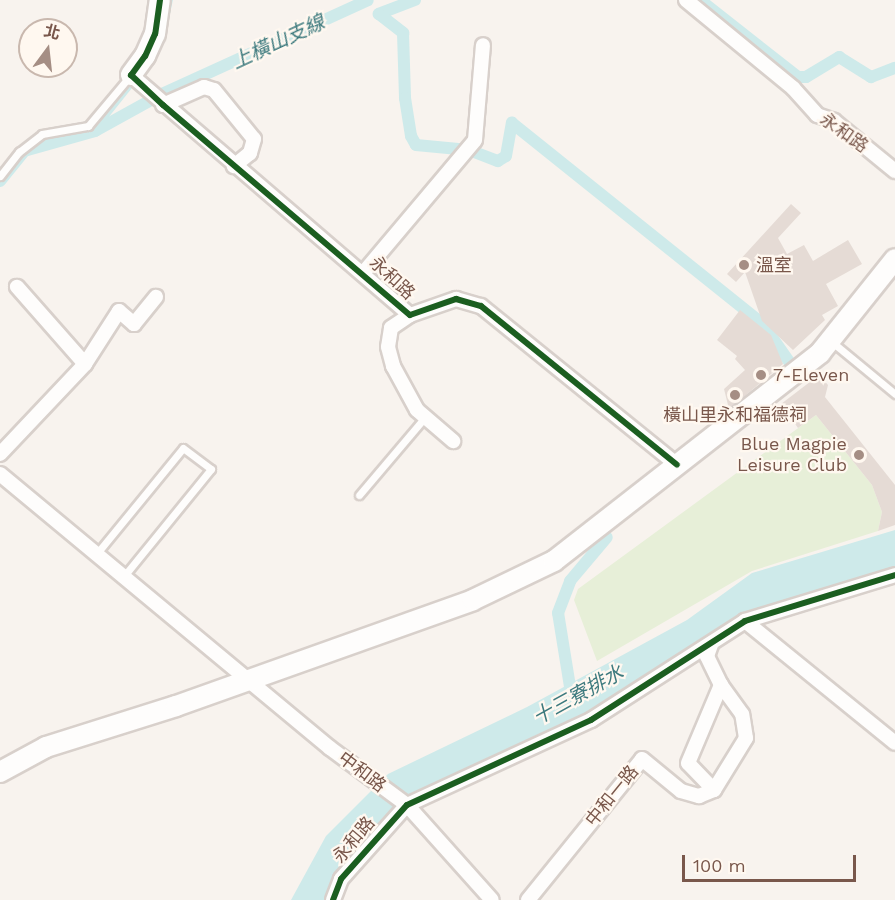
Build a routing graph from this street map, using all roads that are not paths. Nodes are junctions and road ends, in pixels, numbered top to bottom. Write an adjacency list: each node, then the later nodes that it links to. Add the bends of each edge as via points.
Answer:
1 (160, 0): 4 (main road, via 155,34 146,56)
2 (686, 0): 7 (street, 永和路, via 793,88 817,115 834,121)
3 (483, 45): 10 (street, 永和路, via 475,140)
4 (131, 75): 5 (street, 永和路); 8 (lane, via 88,126 42,134 19,152)
5 (160, 102): 6 (street, 永和路); 6 (street, via 204,87 214,90 254,139 250,153)
6 (234, 166): 10 (street, 永和路)
7 (895, 171)
8 (0, 176)
9 (895, 259): 14 (main road)
10 (364, 272): 13 (street, 永和路)
11 (17, 287): 15 (street)
12 (156, 297): 15 (street, via 134,324 119,311)
13 (410, 315): 17 (street, 永和路, via 391,328 388,347 402,386); 20 (street, 永和路, via 456,299 481,306)
14 (830, 340): 16 (lane); 20 (main road)
15 (85, 364): 19 (street)
16 (895, 394)
17 (426, 416): 18 (street, 永和路); 22 (lane)
18 (453, 441)
19 (0, 454)
20 (677, 465): 28 (main road, via 554,561 473,600)
21 (0, 474): 23 (street)
22 (359, 495)
23 (98, 552): 24 (street); 24 (lane, via 183,448 211,469)
24 (125, 574): 28 (street)
25 (895, 575): 26 (street)
26 (745, 621): 27 (street); 30 (street)
27 (711, 645): 29 (street, via 707,656); 33 (street, via 591,720)
28 (247, 680): 31 (main road, via 46,747); 33 (street, 中和路)
29 (721, 686): 32 (street, via 742,714 746,738); 32 (street, via 714,710 696,737 688,763)
30 (895, 743)
31 (0, 771)
32 (714, 790): 36 (street, 中和一路, via 699,796 681,791 642,759)
33 (405, 804): 34 (street, 永和路, via 341,879); 35 (street, 中和路)
34 (333, 900)
35 (492, 900)
36 (528, 900)

